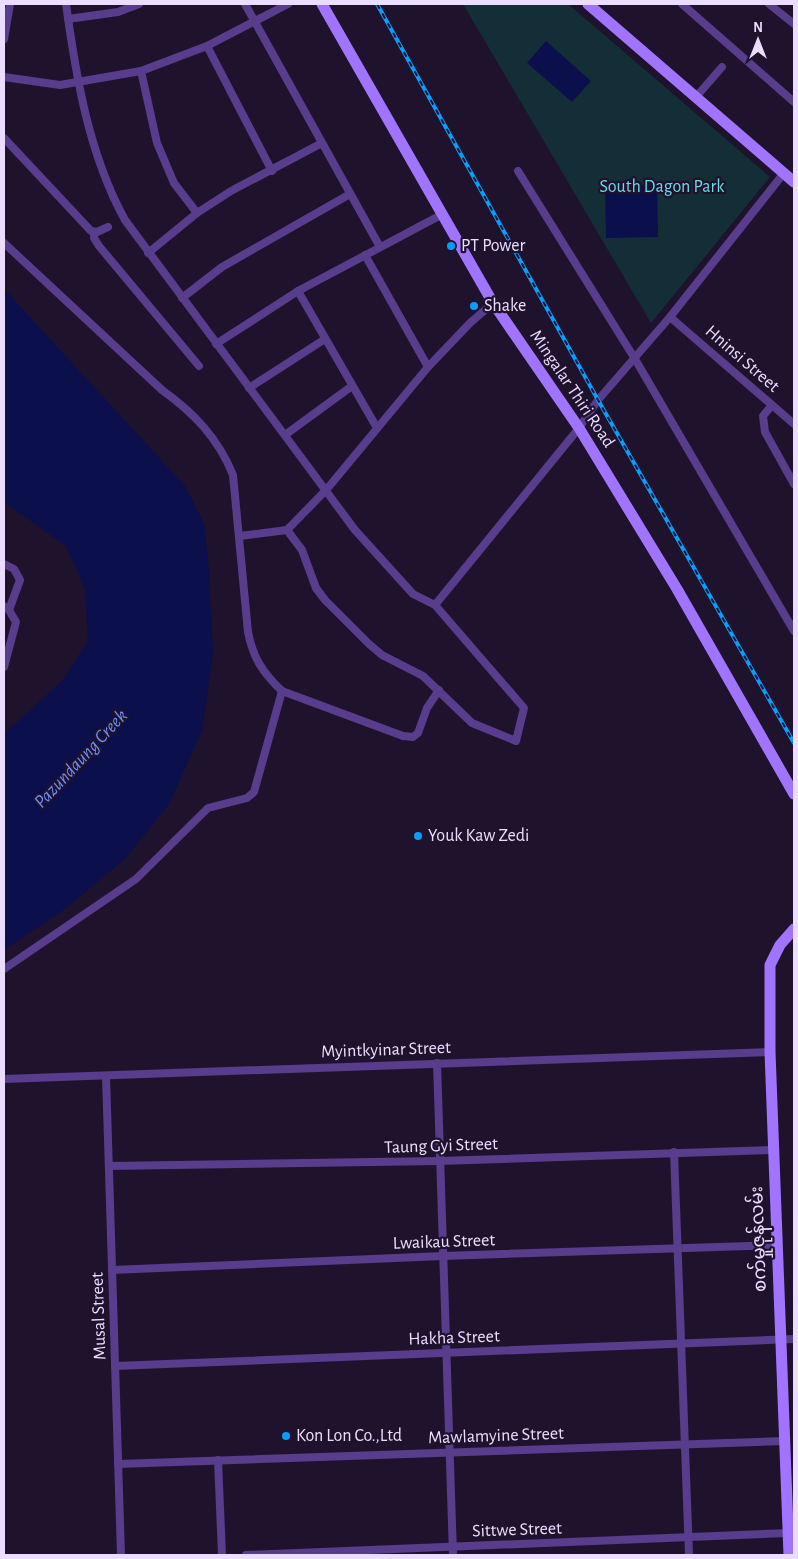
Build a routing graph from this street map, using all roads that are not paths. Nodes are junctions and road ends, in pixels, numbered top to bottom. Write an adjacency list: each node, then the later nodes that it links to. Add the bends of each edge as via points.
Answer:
1 (10, 4): 13 (street)
2 (66, 4): 10 (street)
3 (139, 4): 10 (street, via 118,12)
4 (244, 4): 11 (street)
5 (288, 4): 11 (street)
6 (322, 4): 29 (street, Mingalar Thiri Road)
7 (588, 4): 19 (street)
8 (682, 4): 20 (street)
9 (769, 4): 12 (street)
10 (68, 20): 18 (street)
11 (254, 21): 14 (street); 22 (street)
12 (794, 24)
13 (4, 39)
14 (207, 46): 16 (street); 23 (street)
15 (722, 67): 19 (street)
16 (141, 71): 18 (street); 28 (street, via 157,143 174,183)
17 (4, 77): 18 (street, via 60,85)
18 (78, 83): 34 (street, via 110,193)
19 (696, 97): 25 (street)
20 (794, 102)
21 (4, 138): 31 (street)
22 (322, 143): 23 (street); 27 (street)
23 (272, 171): 28 (street, via 231,191)
24 (518, 171): 42 (street)
25 (784, 173): 26 (street); 39 (street)
26 (794, 182)
27 (350, 194): 33 (street); 37 (street, via 222,267)
28 (197, 213): 34 (street)
29 (441, 215): 33 (street); 38 (street, Mingalar Thiri Road)
30 (108, 227): 31 (street)
31 (94, 232): 43 (street, via 95,241)
32 (4, 243): 55 (street, via 202,423 227,460 233,475)
33 (380, 247): 35 (street)
34 (148, 253): 37 (street)
35 (365, 255): 36 (street); 44 (street)
36 (298, 291): 40 (street); 41 (street)
37 (182, 298): 41 (street)
38 (493, 303): 44 (street); 50 (street, Mingalar Thiri Road)
39 (670, 317): 42 (street); 47 (street, Hninsi Street)
40 (325, 339): 45 (street); 46 (street)
41 (216, 344): 46 (street)
42 (635, 359): 50 (street, via 598,400); 59 (street)
43 (199, 366)
44 (428, 367): 49 (street)
45 (352, 386): 49 (street); 51 (street)
46 (249, 388): 51 (street)
47 (772, 405): 48 (street, Hninsi Street); 52 (street, via 763,416 765,432)
48 (794, 424)
49 (377, 428): 53 (street)
50 (579, 428): 57 (street); 63 (street, Mingalar Thiri Road, via 677,589)
51 (285, 435): 53 (street)
52 (794, 484)
53 (327, 490): 54 (street); 57 (street, via 356,530 413,594)
54 (288, 530): 55 (street); 61 (street, via 302,550 316,588 325,600 382,655 424,676)
55 (240, 536): 62 (street, via 252,652 259,667)
56 (4, 564): 58 (street, via 14,569 20,580)
57 (435, 605): 61 (street, via 524,708 516,741 472,724)
58 (6, 608): 60 (street, via 16,622)
59 (794, 632)
60 (4, 667)
61 (439, 690): 62 (street, via 413,737)
62 (282, 691): 65 (street, via 254,792 247,798 208,808 136,879)
63 (794, 794)
64 (794, 929): 66 (street, စက်မှုဇုန်လမ်း, via 770,965)
65 (4, 969)
66 (770, 1052): 67 (street, Myintkyinar Street); 70 (street, စက်မှုဇုန်လမ်း)
67 (437, 1063): 68 (street, Myintkyinar Street); 72 (street)
68 (106, 1076): 69 (street, Myintkyinar Street); 73 (street, Musal Street)
69 (4, 1080)
70 (773, 1150): 71 (street, Taung Gyi Street); 74 (street, စက်မှုဇုန်လမ်း)
71 (674, 1152): 72 (street, Taung Gyi Street); 75 (street)
72 (439, 1161): 73 (street, Taung Gyi Street); 76 (street)
73 (109, 1166): 77 (street, Musal Street)
74 (777, 1246): 75 (street, Lwaikau Street); 78 (street, စက်မှုဇုန်လမ်း)
75 (677, 1250): 76 (street, Lwaikau Street); 80 (street)
76 (443, 1256): 77 (street, Lwaikau Street); 81 (street)
77 (112, 1270): 82 (street, Musal Street)
78 (781, 1339): 79 (street, Hakha Street); 80 (street, Hakha Street); 83 (street, စက်မှုဇုန်လမ်း)
79 (794, 1339)
80 (680, 1344): 81 (street, Hakha Street); 84 (street)
81 (446, 1354): 82 (street, Hakha Street); 85 (street)
82 (115, 1366): 87 (street, Musal Street)
83 (785, 1441): 84 (street, Mawlamyine Street); 88 (street, စက်မှုဇုန်လမ်း)
84 (684, 1444): 85 (street, Mawlamyine Street); 89 (street)
85 (449, 1452): 86 (street, Mawlamyine Street); 90 (street)
86 (218, 1460): 87 (street, Mawlamyine Street); 92 (street)
87 (118, 1464): 91 (street, Musal Street)
88 (789, 1533): 89 (street, Sittwe Street); 95 (street, စက်မှုဇုန်လမ်း)
89 (688, 1537): 90 (street, Sittwe Street); 94 (street)
90 (453, 1551): 93 (street, Sittwe Street)
91 (121, 1555)
92 (222, 1555)
93 (246, 1555)
94 (688, 1555)
95 (789, 1555)

